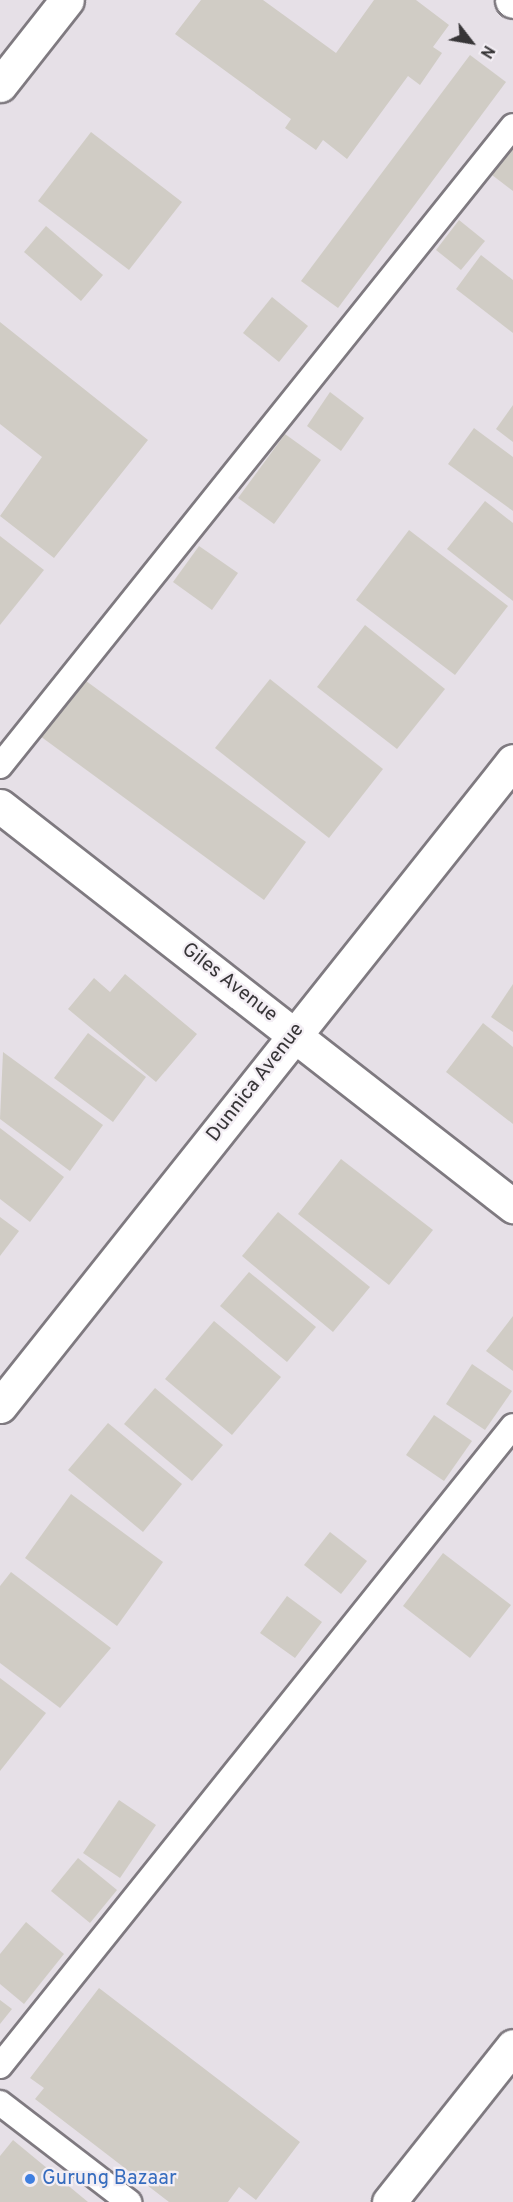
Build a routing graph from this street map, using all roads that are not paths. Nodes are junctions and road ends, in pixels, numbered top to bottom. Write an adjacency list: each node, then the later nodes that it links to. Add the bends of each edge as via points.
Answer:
1 (67, 0): 2 (street)
2 (0, 85)
3 (513, 126): 5 (lane)
4 (513, 761): 7 (street, Dunnica Avenue)
5 (0, 766)
6 (0, 806): 7 (street, Giles Avenue)
7 (295, 1034): 8 (street, Giles Avenue); 9 (street, Dunnica Avenue)
8 (513, 1206)
9 (0, 1406)
10 (513, 1426): 12 (lane)
11 (513, 2046): 15 (street)
12 (0, 2066)
13 (0, 2103): 14 (lane)
14 (129, 2202)
15 (389, 2202)

